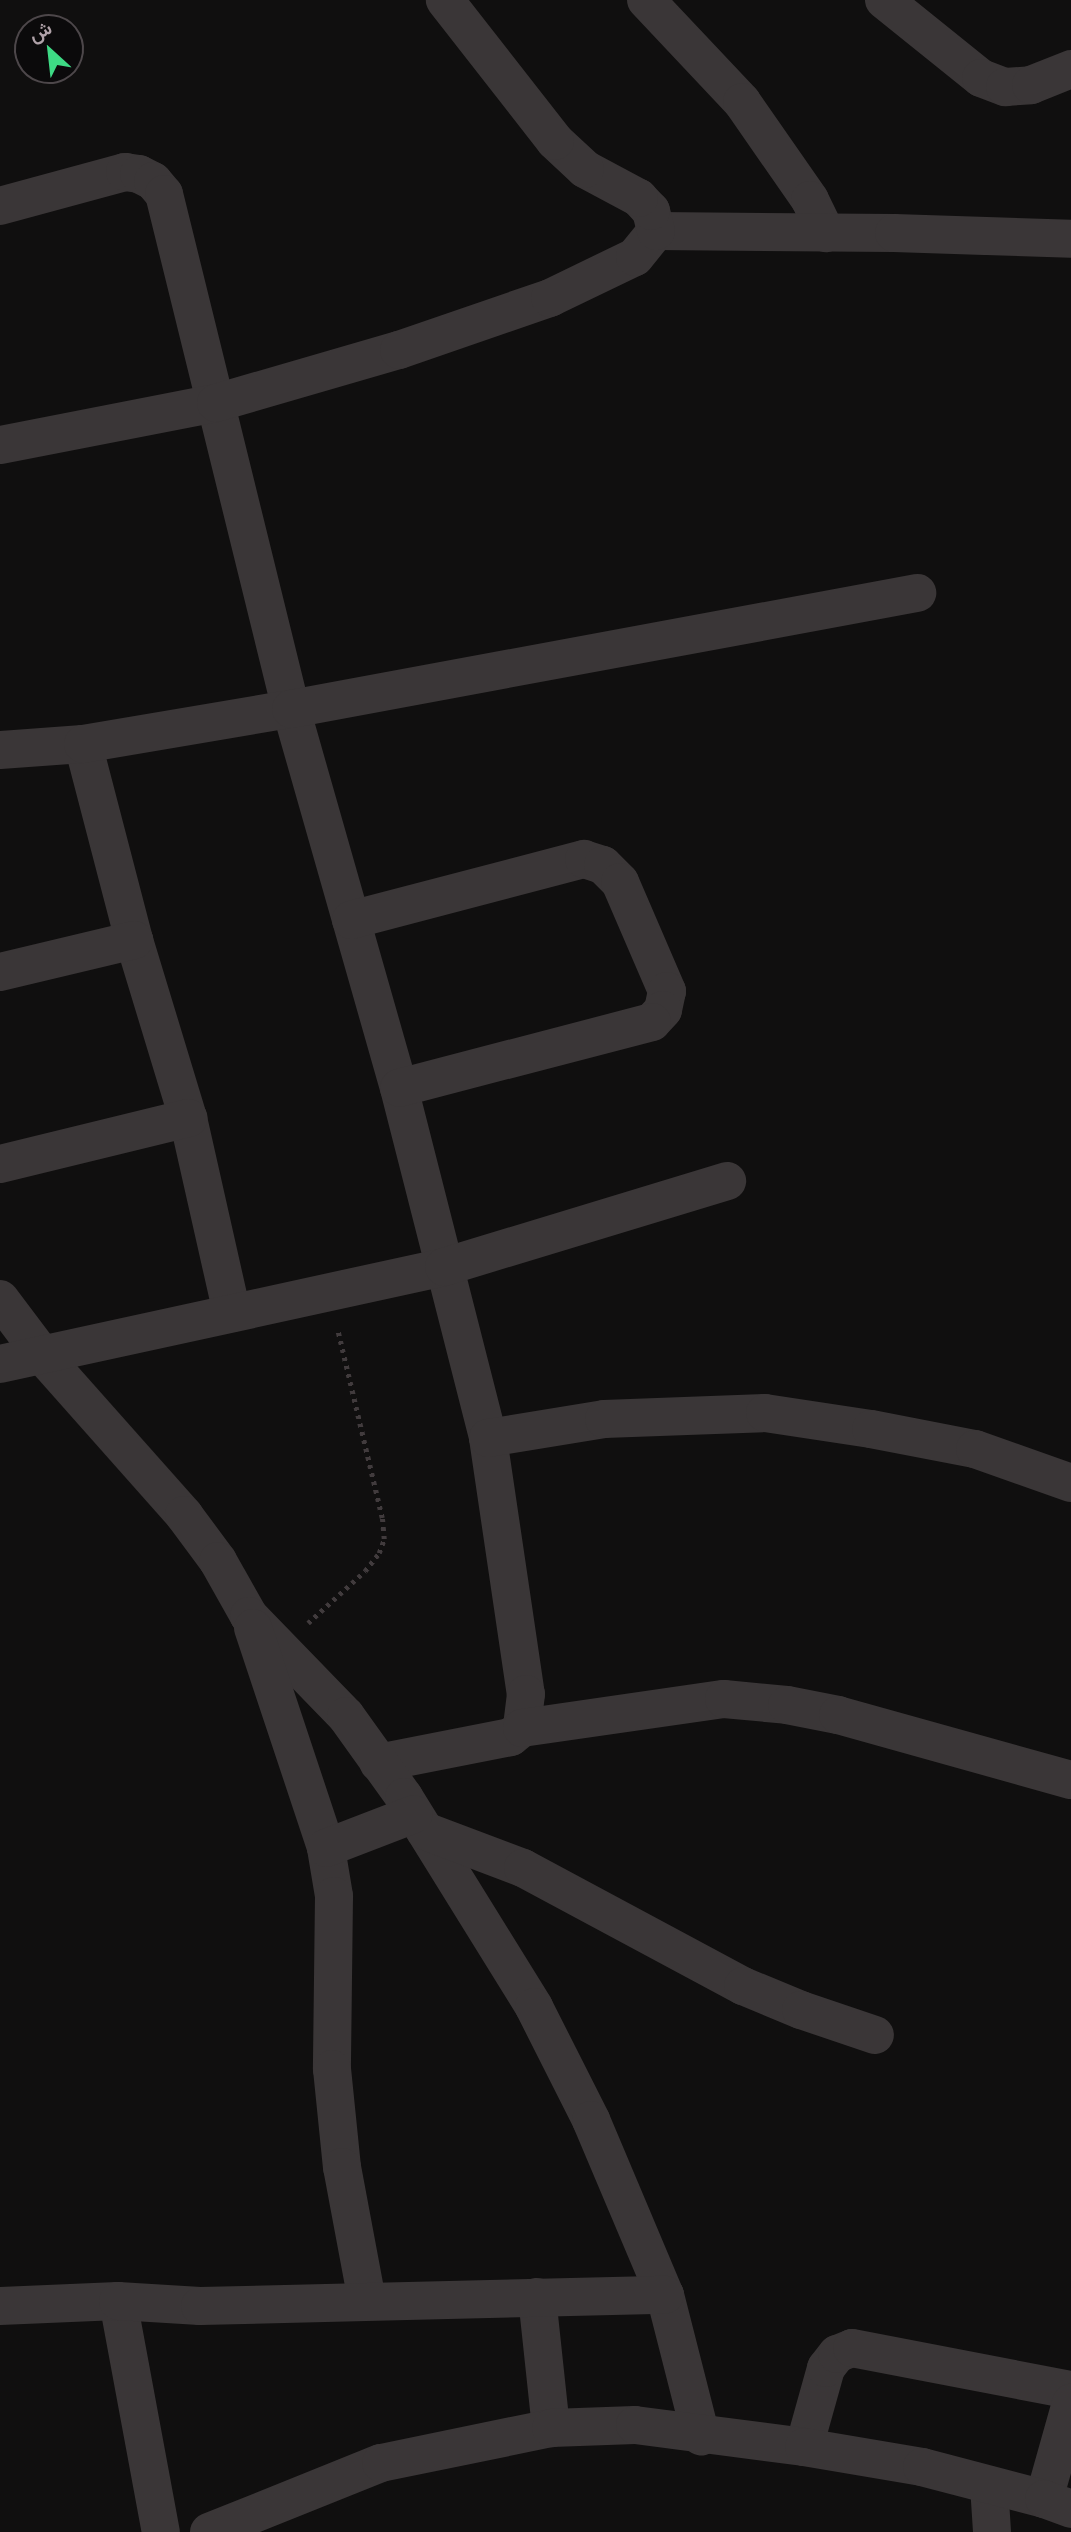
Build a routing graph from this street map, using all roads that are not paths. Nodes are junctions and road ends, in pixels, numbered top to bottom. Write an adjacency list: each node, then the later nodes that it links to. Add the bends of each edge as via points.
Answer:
1 (445, 0): 6 (street, via 555,141 585,169 639,198 656,220)
2 (646, 0): 7 (street, via 742,102 803,190)
3 (884, 0): 4 (street, via 981,78 1005,87 1031,85)
4 (1071, 69)
5 (0, 206): 9 (street, via 125,172 153,180 163,194)
6 (656, 232): 7 (street); 9 (street, via 635,257 550,298 399,350)
7 (826, 233): 8 (street)
8 (1071, 239)
9 (216, 404): 10 (street); 12 (street)
10 (0, 445)
11 (916, 593): 12 (street)
12 (291, 709): 13 (street); 15 (street)
13 (83, 744): 14 (street); 16 (street)
14 (0, 750)
15 (351, 920): 18 (street); 18 (street, via 584,859 603,865 620,882 667,991 663,1010 652,1022)
16 (134, 940): 17 (street); 19 (street)
17 (0, 972)
18 (399, 1088): 22 (street)
19 (188, 1118): 20 (street); 24 (street)
20 (0, 1164)
21 (727, 1181): 22 (street)
22 (444, 1267): 24 (street); 27 (street)
23 (0, 1299): 25 (street)
24 (232, 1313): 25 (street)
25 (43, 1356): 26 (street); 29 (street, via 184,1515)
26 (0, 1364)
27 (488, 1438): 28 (street, via 604,1419 765,1413 975,1449); 30 (street, via 526,1694)
28 (1071, 1483)
29 (249, 1616): 31 (street, via 346,1716); 34 (street)
30 (522, 1728): 31 (street, via 511,1737); 32 (street, via 724,1699 838,1715)
31 (379, 1763): 33 (street)
32 (1071, 1780)
33 (419, 1822): 34 (street); 35 (street, via 523,1868 743,1986); 36 (street, via 534,2007 591,2120)
34 (326, 1848): 38 (street, via 334,1896 331,2069 342,2167)
35 (875, 2035)
36 (664, 2295): 37 (street); 44 (street)
37 (537, 2297): 38 (street); 43 (street)
38 (367, 2300): 39 (street, via 200,2306)
39 (118, 2301): 40 (street); 48 (street)
40 (0, 2306)
41 (1071, 2390): 45 (street, via 852,2348 837,2354 826,2368)
42 (1071, 2403): 47 (street)
43 (551, 2428): 44 (street, via 635,2426); 49 (street, via 381,2463)
44 (701, 2436): 45 (street)
45 (804, 2447): 46 (street)
46 (989, 2485): 47 (street); 50 (street)
47 (1058, 2504)
48 (161, 2532)
49 (209, 2532)
50 (992, 2532)

